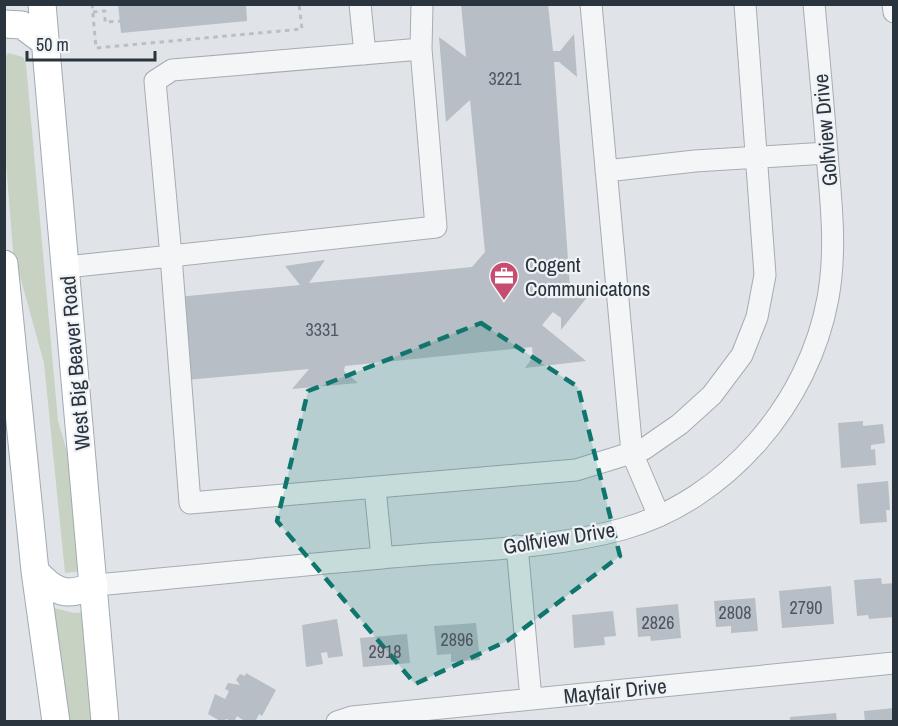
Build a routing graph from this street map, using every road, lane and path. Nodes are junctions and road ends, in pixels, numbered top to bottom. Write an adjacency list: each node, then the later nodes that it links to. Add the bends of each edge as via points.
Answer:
1 (42, 4): 14 (main road, West Big Beaver Road)
2 (92, 4): 10 (path)
3 (299, 4): 10 (path, via 302,29 96,48)
4 (360, 4): 16 (street)
5 (422, 4): 15 (street)
6 (591, 4): 19 (street)
7 (745, 4): 18 (street)
8 (814, 4): 17 (street, Golfview Drive)
9 (893, 4): 11 (street)
10 (93, 12): 12 (path, via 105,11 105,22)
11 (894, 12)
12 (120, 21)
13 (4, 24): 14 (main road, via 22,25)
14 (45, 42): 22 (main road, West Big Beaver Road)
15 (421, 49): 16 (street); 20 (street, via 436,227)
16 (365, 54): 20 (street, via 172,70 156,81)
17 (827, 153): 18 (street); 25 (street, Golfview Drive, via 832,277 822,324 803,374 779,415 742,458 696,495)
18 (757, 159): 19 (street); 23 (street, via 765,275 757,317 742,355 712,395 680,424)
19 (606, 171): 23 (street)
20 (171, 256): 22 (street); 24 (street, via 190,503)
21 (4, 264): 28 (main road)
22 (66, 267): 29 (main road, West Big Beaver Road)
23 (632, 453): 24 (street, via 576,470); 25 (street)
24 (375, 488): 27 (street)
25 (659, 516): 26 (street, Golfview Drive, via 593,536)
26 (518, 546): 27 (street, Golfview Drive); 31 (street)
27 (382, 558): 29 (street, Golfview Drive)
28 (35, 571): 29 (main road, via 47,584 70,593); 32 (main road)
29 (94, 585): 33 (main road, West Big Beaver Road)
30 (894, 663): 31 (street, Mayfair Drive)
31 (531, 699): 34 (street, Mayfair Drive, via 352,717)
32 (56, 722)
33 (105, 722)
34 (337, 722)

